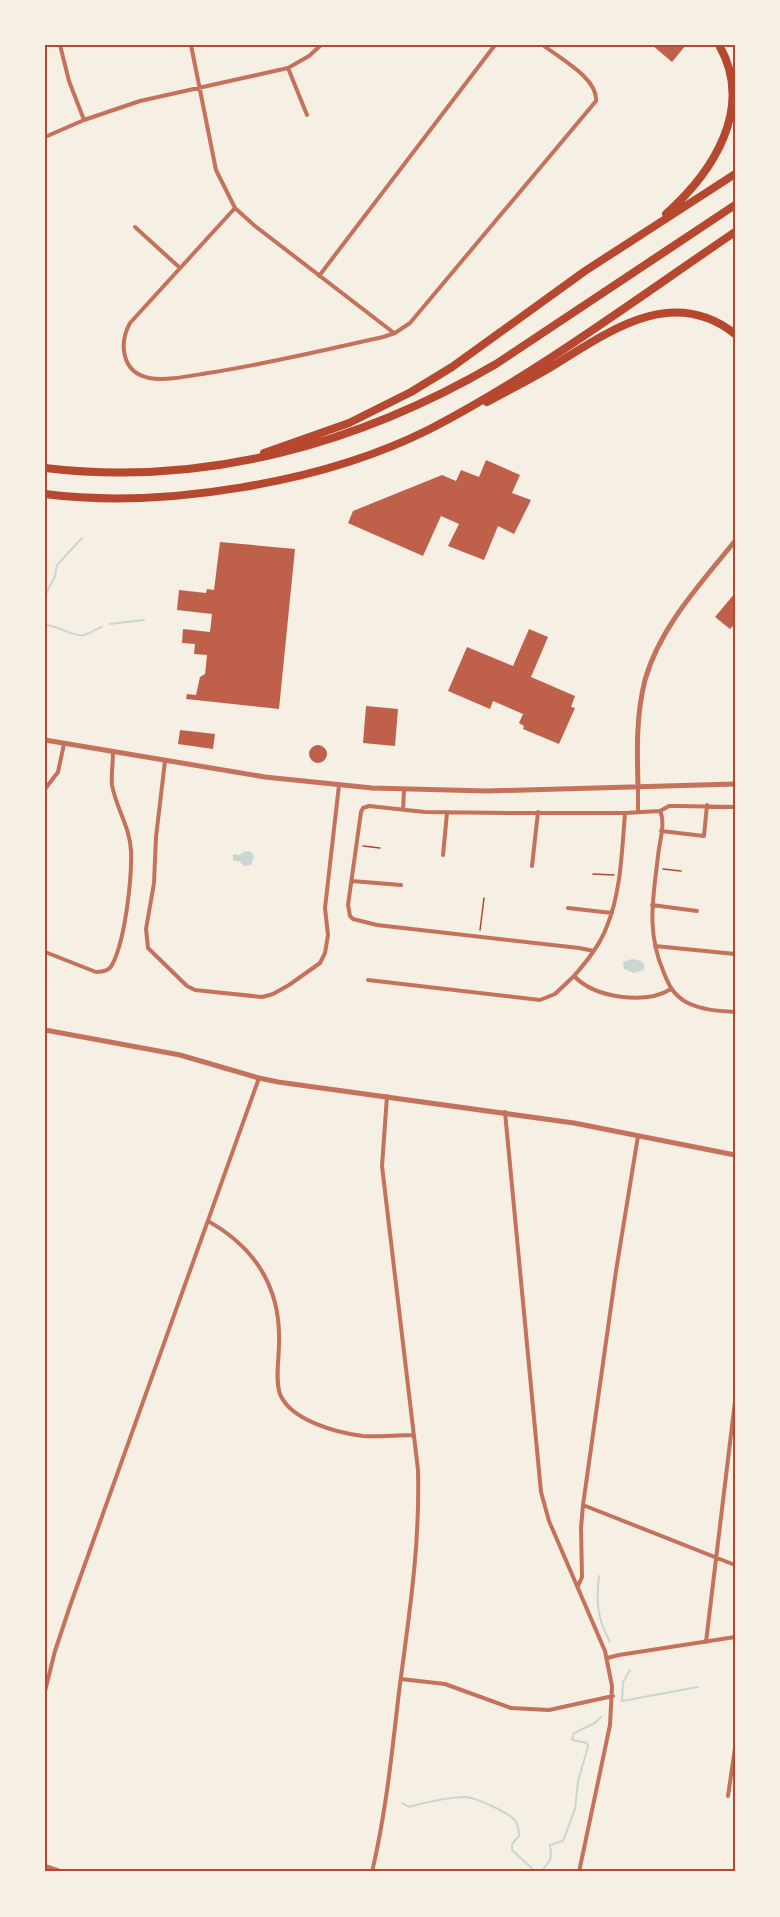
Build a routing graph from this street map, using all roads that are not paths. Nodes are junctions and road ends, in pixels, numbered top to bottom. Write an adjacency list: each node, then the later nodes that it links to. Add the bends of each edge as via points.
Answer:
1 (60, 45): 10 (street)
2 (191, 45): 8 (street)
3 (321, 45): 7 (street)
4 (495, 45): 19 (street)
5 (543, 45): 20 (street, via 589,80 596,90 596,101 410,323)
6 (719, 45): 15 (highway, via 734,91 730,122 704,172)
7 (288, 68): 8 (street); 9 (street)
8 (199, 86): 10 (street); 14 (street, via 216,170)
9 (307, 116)
10 (84, 120): 11 (street)
11 (45, 137)
12 (735, 174): 15 (highway)
13 (735, 205): 23 (highway, via 530,343 443,394 369,427 319,443)
14 (235, 208): 18 (street); 19 (street)
15 (653, 226): 23 (highway, via 452,367 383,407 284,447)
16 (135, 227): 18 (street)
17 (735, 232): 22 (highway, via 543,362)
18 (180, 268): 20 (street, via 126,331 123,351 140,375 161,379 239,368)
19 (319, 276): 20 (street)
20 (395, 333)
21 (735, 334): 22 (highway, via 713,320 689,312 650,316 609,332 512,389)
22 (429, 429): 25 (highway, via 327,467 256,485 157,496)
23 (206, 467): 24 (highway, via 107,472)
24 (45, 468)
25 (45, 494)
26 (735, 542): 33 (street, via 685,604 655,655 640,706)
27 (45, 740): 28 (street)
28 (64, 744): 29 (street); 34 (street, via 58,772)
29 (114, 752): 30 (street); 55 (street, via 112,782 131,851 127,908 112,966 96,972)
30 (165, 761): 32 (street); 32 (street, via 146,930 148,948 187,987 195,990 262,997 320,963 328,941 325,908)
31 (735, 784): 33 (street)
32 (339, 786): 35 (street)
33 (638, 786): 35 (street); 39 (street)
34 (45, 789)
35 (404, 790): 38 (street)
36 (707, 805): 37 (street); 40 (street, via 669,806); 44 (street, via 704,836)
37 (735, 807)
38 (403, 810): 42 (street); 47 (street, via 363,808)
39 (638, 811): 40 (street); 43 (street)
40 (660, 811): 44 (street)
41 (538, 812): 42 (street); 43 (street); 46 (street)
42 (447, 813): 45 (street)
43 (625, 813): 52 (street)
44 (661, 831): 49 (street)
45 (443, 855)
46 (532, 866)
47 (352, 880): 48 (street); 54 (street, via 348,910 357,922)
48 (401, 885)
49 (652, 905): 51 (street); 53 (street)
50 (568, 908): 52 (street)
51 (697, 910)
52 (612, 913): 54 (street)
53 (655, 946): 56 (street); 59 (street)
54 (594, 951): 57 (street)
55 (45, 952)
56 (735, 954)
57 (574, 976): 58 (street, via 555,994 540,1000); 59 (street, via 592,990 611,995 653,997)
58 (368, 981)
59 (671, 989): 60 (street, via 686,1002 707,1010)
60 (735, 1012)
61 (45, 1030): 62 (street, via 180,1055)
62 (259, 1078): 63 (street); 67 (street)
63 (387, 1096): 64 (street); 69 (street, via 382,1166)
64 (505, 1112): 65 (street); 73 (street, via 541,1492 549,1521)
65 (639, 1136): 66 (street); 70 (street)
66 (735, 1155)
67 (208, 1221): 69 (street, via 251,1256 273,1293 280,1330 278,1385 293,1411 301,1418 363,1436); 78 (street, via 71,1604)
68 (735, 1401): 71 (street)
69 (413, 1435): 77 (street, via 418,1470 418,1542)
70 (583, 1505): 71 (street); 73 (street, via 582,1577)
71 (716, 1557): 72 (street); 75 (street)
72 (735, 1565)
73 (578, 1587): 76 (street)
74 (735, 1637): 75 (street)
75 (706, 1642): 76 (street)
76 (607, 1658): 79 (street)
77 (401, 1679): 79 (street, via 445,1684 511,1708 549,1710); 84 (street)
78 (45, 1691)
79 (613, 1696): 85 (street)
80 (735, 1748): 81 (street)
81 (728, 1796)
82 (45, 1866): 83 (street)
83 (63, 1872)
84 (372, 1872)
85 (579, 1872)

